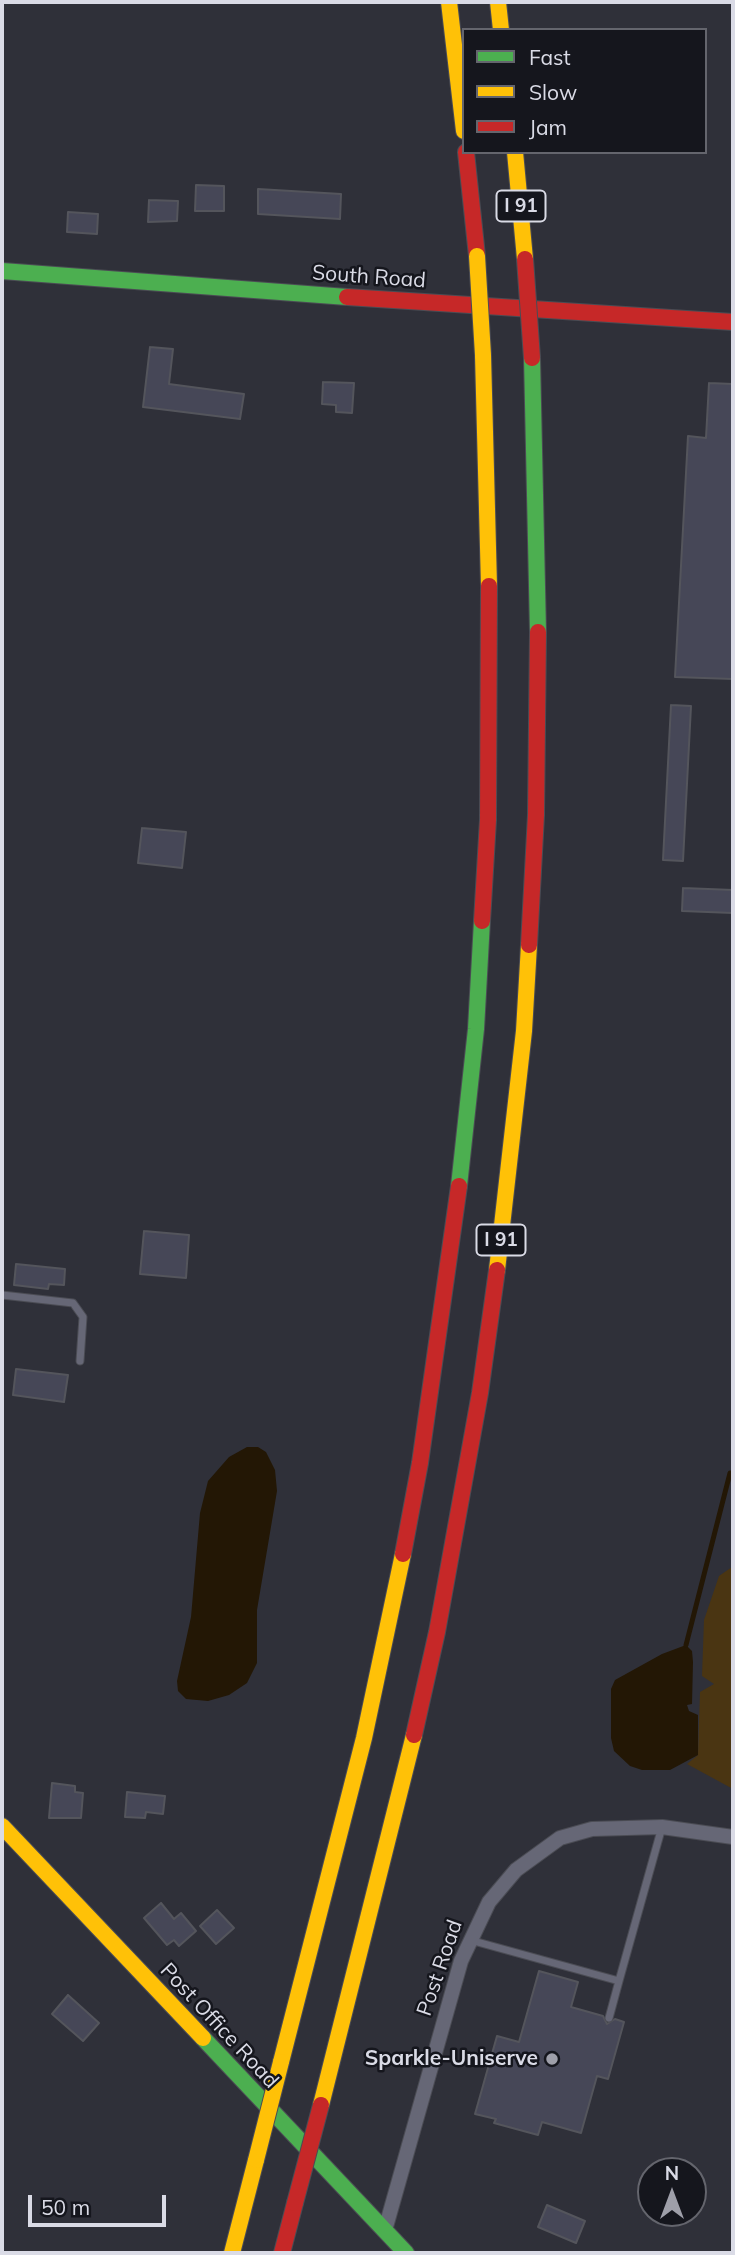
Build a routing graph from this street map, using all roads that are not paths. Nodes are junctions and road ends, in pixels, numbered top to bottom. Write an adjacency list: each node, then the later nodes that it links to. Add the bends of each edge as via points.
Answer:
1 (449, 2): 4 (main road)
2 (498, 2): 3 (main road)
3 (501, 28)
4 (462, 114)
5 (466, 154): 18 (main road, I 91, bridge, via 483,355 490,640 487,832 476,1029 457,1206 426,1426 394,1606)
6 (515, 154): 19 (main road, I 91, bridge, via 532,358 540,587 537,815 523,1044 503,1228 475,1429 434,1646)
7 (2, 271): 8 (main road, South Road)
8 (733, 321)
9 (2, 1295): 10 (lane, via 73,1303 83,1317)
10 (80, 1362)
11 (2, 1826): 17 (main road, Post Office Road)
12 (662, 1827): 13 (street, Post Road); 14 (street, Post Road, via 592,1829 560,1838 516,1870 489,1902); 15 (lane)
13 (733, 1837)
14 (469, 1940): 15 (lane); 17 (street, Post Road)
15 (620, 1981): 16 (lane)
16 (609, 2018)
17 (385, 2230): 20 (main road, Post Office Road)
18 (232, 2253)
19 (282, 2253)
20 (406, 2253)

